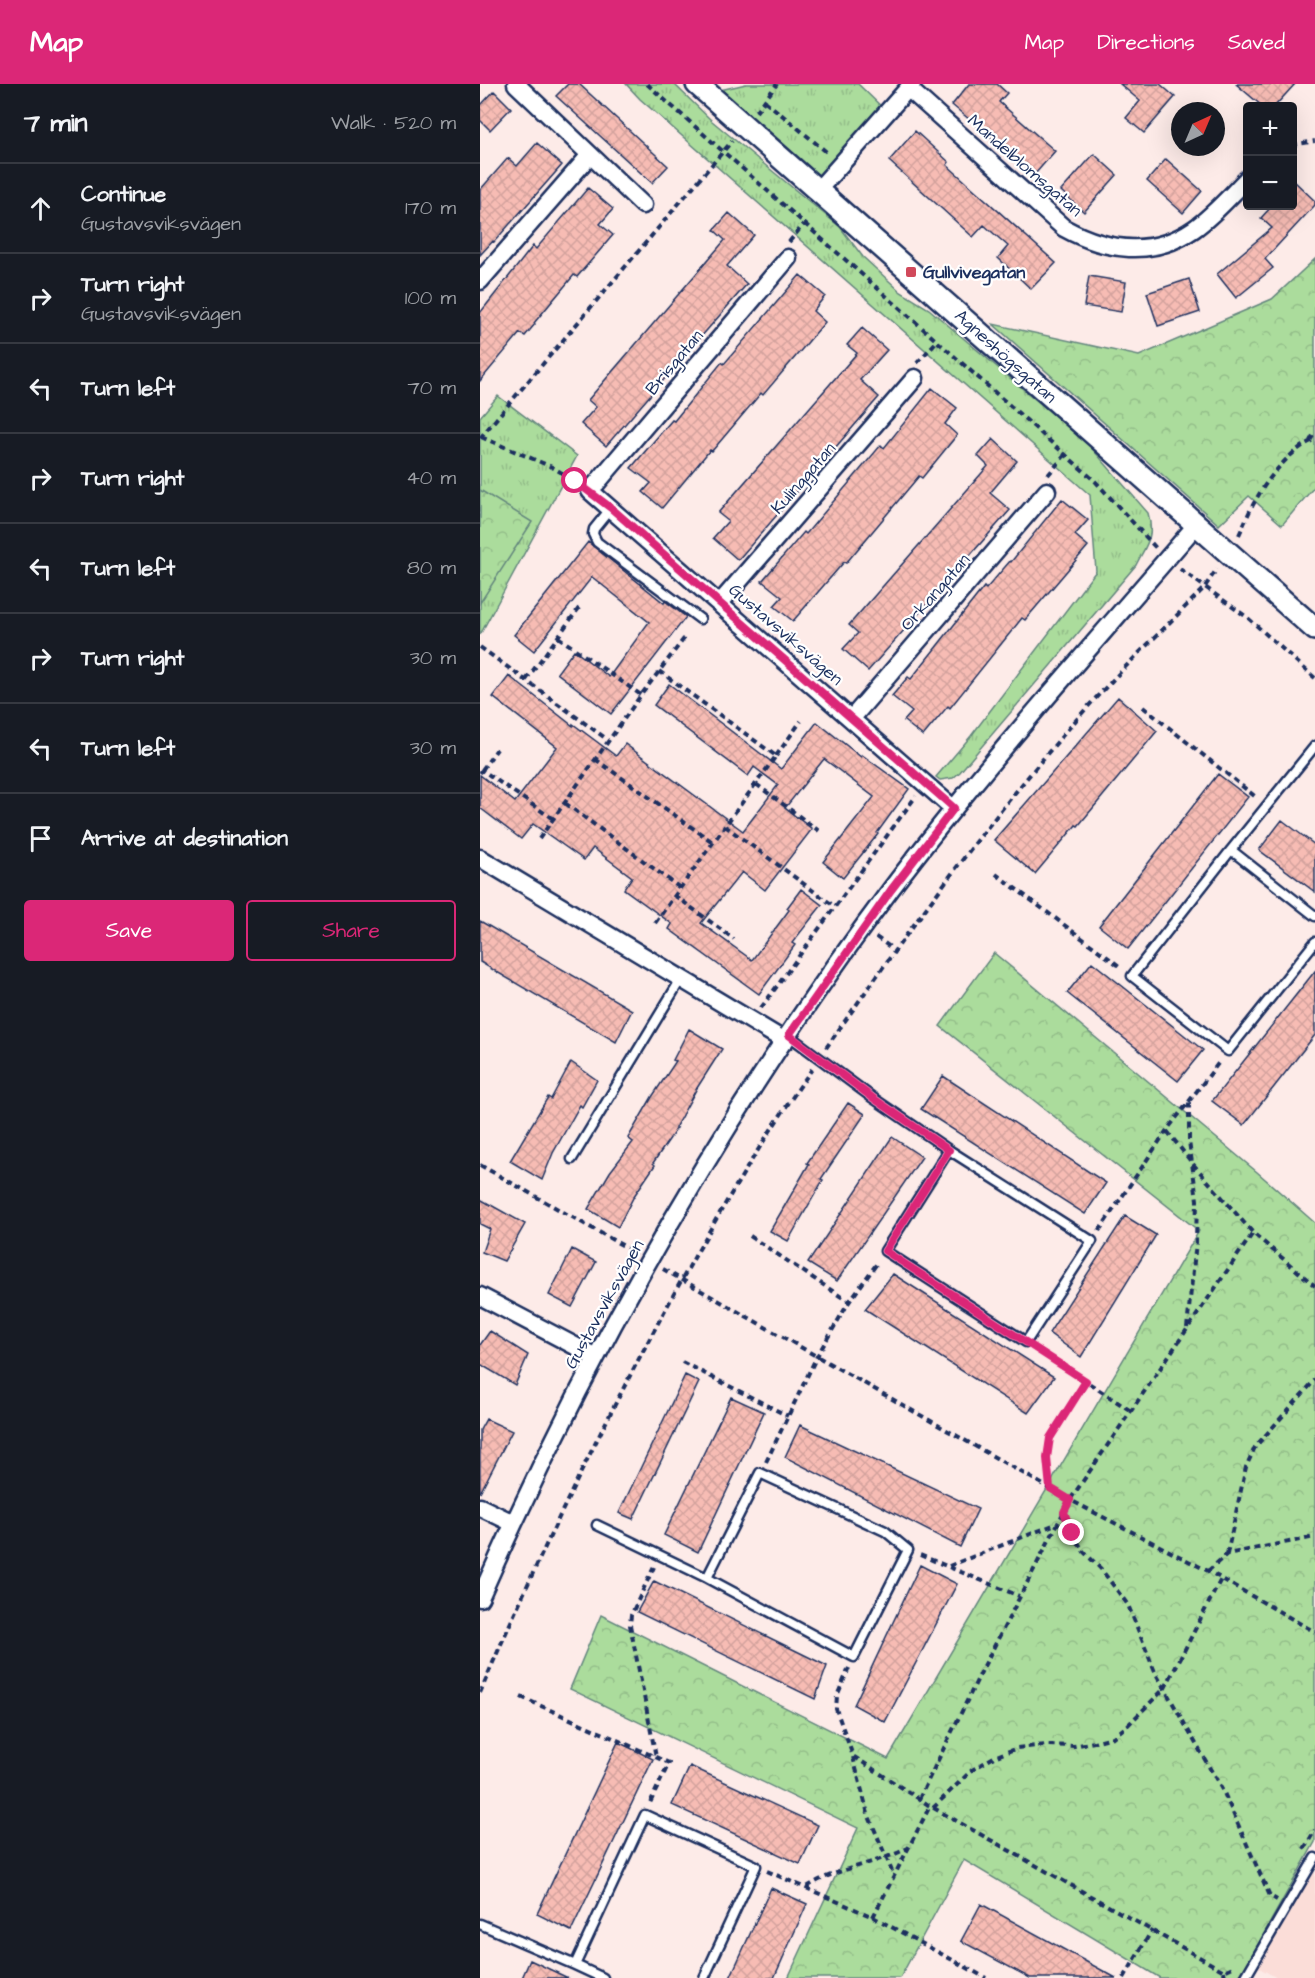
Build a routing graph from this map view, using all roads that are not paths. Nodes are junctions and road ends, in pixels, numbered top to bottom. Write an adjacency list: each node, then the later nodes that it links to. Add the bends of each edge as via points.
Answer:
1 (516, 84): 4 (street)
2 (698, 84): 6 (street, Agneshögsgatan)
3 (910, 86): 5 (street, Mandelblomsgatan, via 1064,228 1101,245 1136,248 1176,240 1212,215); 6 (street)
4 (590, 155): 7 (street); 9 (street)
5 (1243, 183)
6 (818, 190): 14 (street, Agneshögsgatan)
7 (643, 205)
8 (788, 258): 11 (street, Brisgatan)
9 (480, 281)
10 (915, 378): 15 (street, Kulinggatan)
11 (590, 491): 13 (street, Gustavsviksvägen)
12 (1047, 491): 18 (street, Orkangatan)
13 (611, 508): 15 (street, Gustavsviksvägen); 16 (lane, via 594,529 597,542)
14 (1197, 524): 17 (street, Agneshögsgatan); 20 (street, Gustavsviksvägen)
15 (720, 603): 18 (street, Gustavsviksvägen)
16 (700, 619)
17 (1311, 622)
18 (852, 718): 20 (street, Gustavsviksvägen)
19 (1315, 746): 21 (lane)
20 (954, 808): 26 (street, Gustavsviksvägen)
21 (1231, 850): 23 (lane); 24 (lane, via 1132,976 1228,1051)
22 (480, 858): 25 (street)
23 (1315, 916)
24 (1315, 942)
25 (681, 979): 26 (street); 28 (lane)
26 (787, 1038): 27 (lane, via 820,1057); 30 (street, Gustavsviksvägen, via 741,1107)
27 (949, 1150): 27 (lane, via 1092,1241 1026,1342 885,1251)
28 (572, 1159)
29 (480, 1296): 30 (street)
30 (596, 1357): 32 (street, Gustavsviksvägen)
31 (480, 1507): 32 (street)
32 (513, 1522): 35 (street, Gustavsviksvägen)
33 (597, 1525): 34 (lane)
34 (707, 1578): 34 (lane, via 760,1473 885,1531 908,1550 854,1657)
35 (480, 1598)
36 (1315, 1858): 41 (lane)
37 (480, 1924): 38 (lane)
38 (576, 1965): 39 (lane); 40 (lane, via 645,1815 756,1866)
39 (603, 1978)
40 (705, 1978)
41 (1245, 1978)

